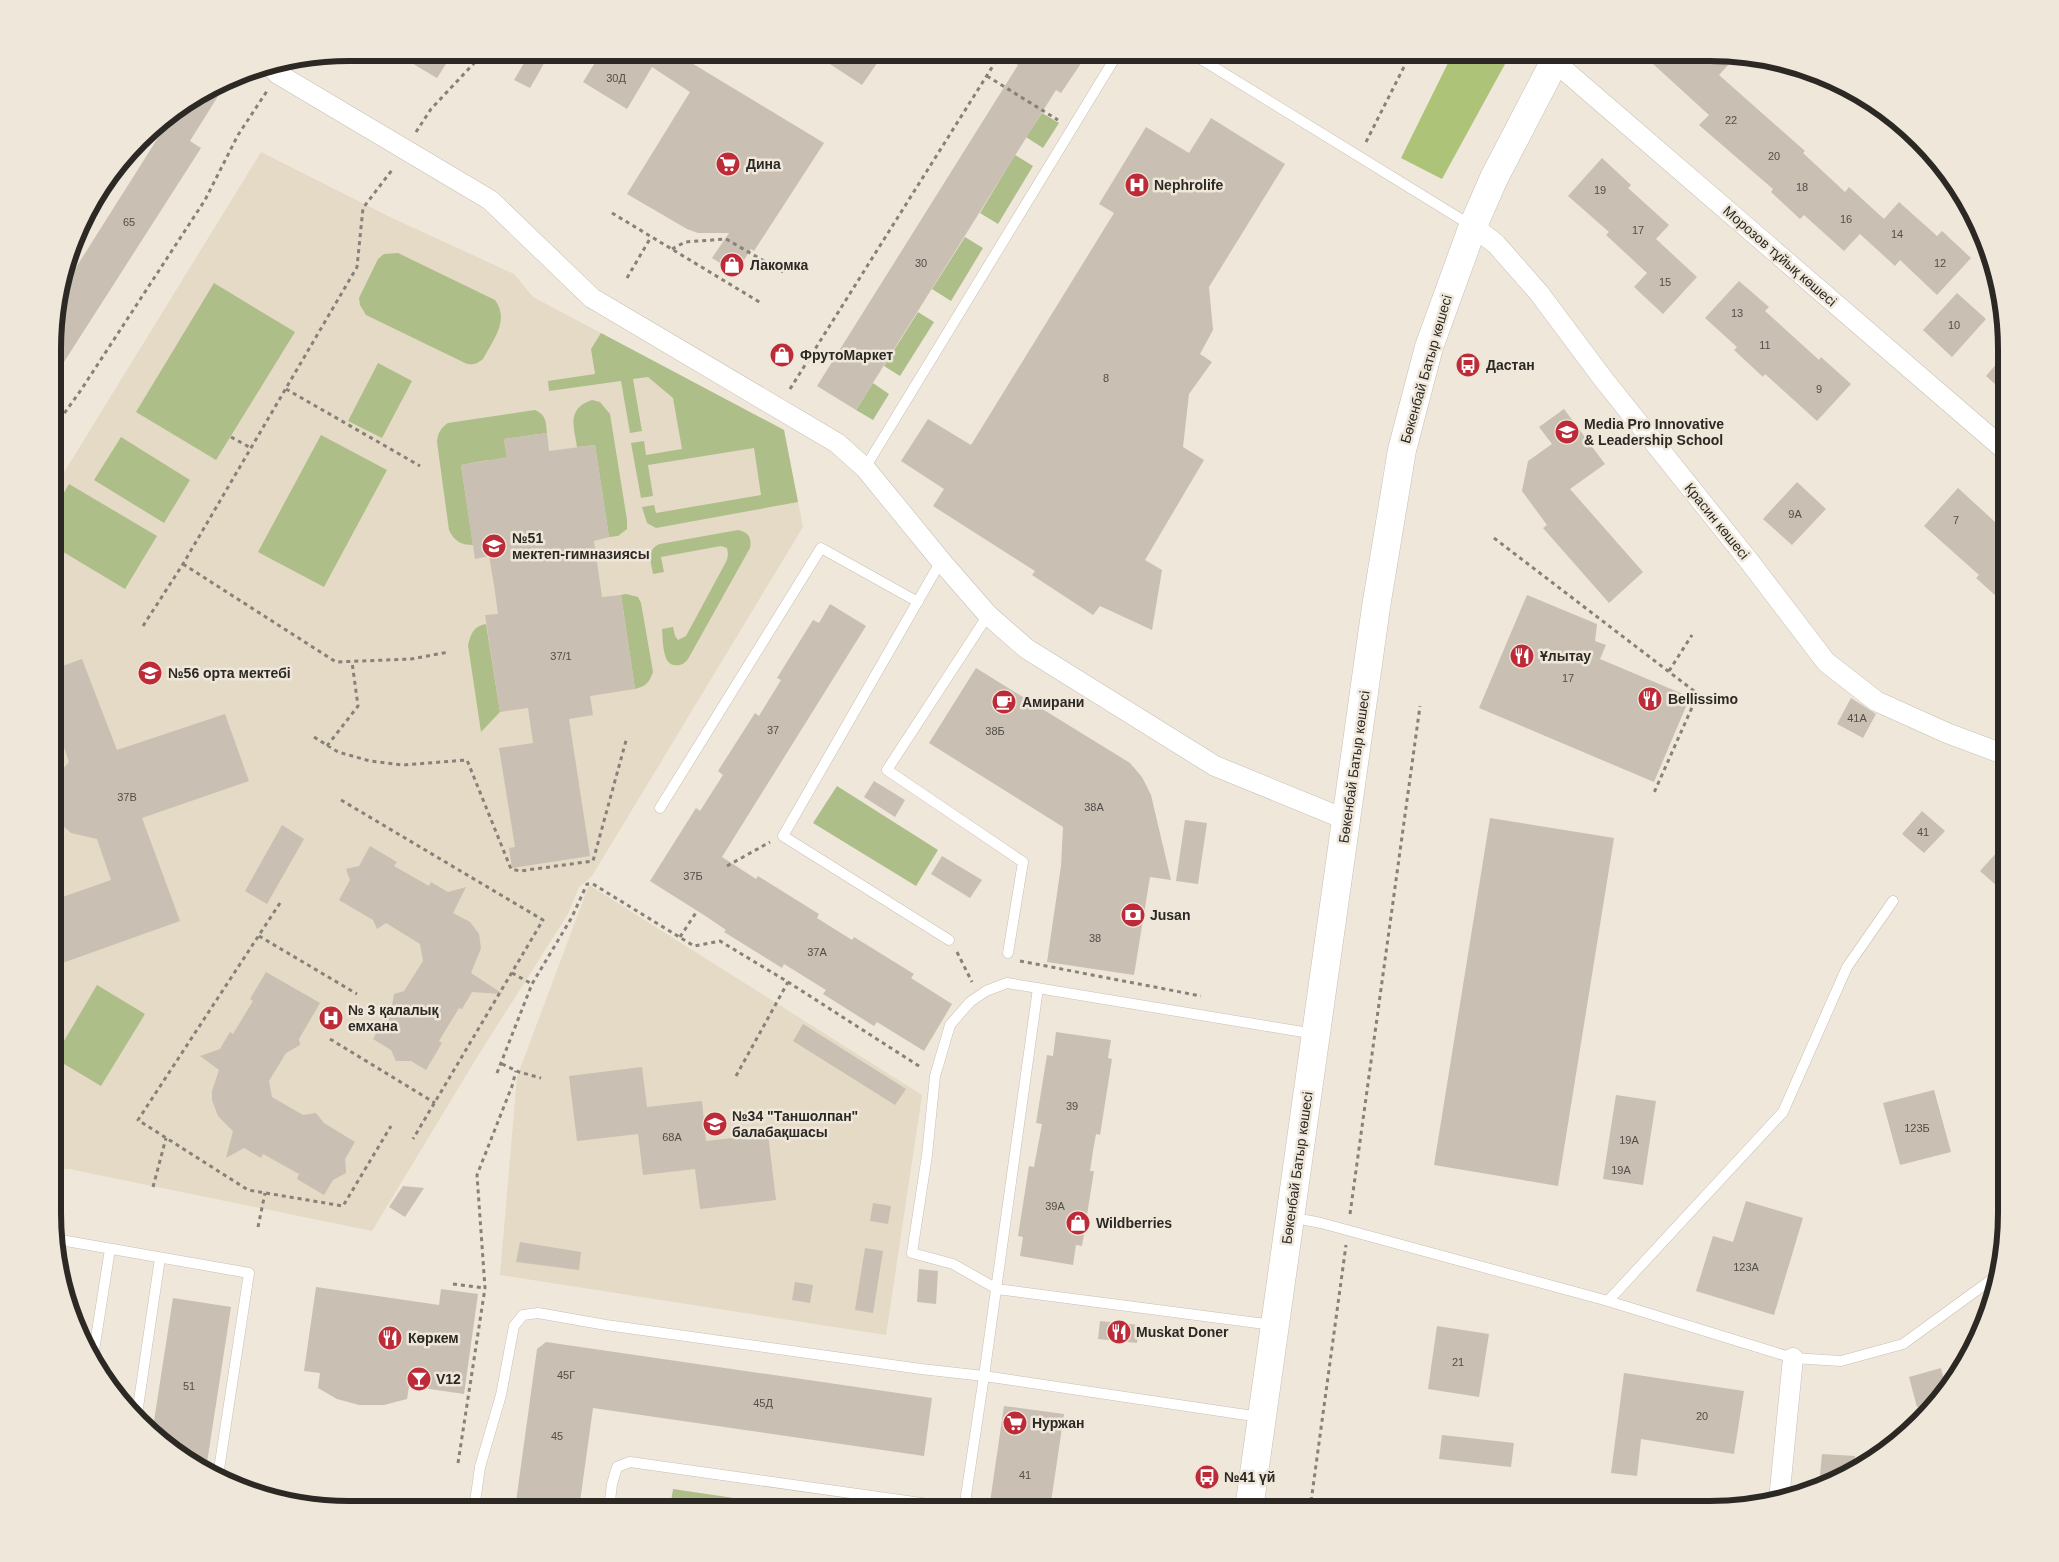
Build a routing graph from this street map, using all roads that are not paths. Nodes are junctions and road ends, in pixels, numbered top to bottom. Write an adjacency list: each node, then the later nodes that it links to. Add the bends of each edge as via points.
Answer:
1 (1113, 61): 8 (lane)
2 (1204, 61): 6 (lane)
3 (1555, 61): 6 (main road, Бөкенбай Батыр көшесі)
4 (1562, 61): 7 (street, Морозов тұйық көшесі)
5 (275, 71): 8 (street, via 490,200 592,298 837,443)
6 (1473, 226): 12 (street, Красин көшесі, via 1496,244 1539,292 1604,380 1826,662 1876,701); 14 (main road, Бөкенбай Батыр көшесі, via 1429,347 1402,450 1376,607)
7 (1998, 444)
8 (865, 468): 9 (street)
9 (941, 561): 10 (lane); 11 (street)
10 (918, 602): 13 (lane, via 821,548); 16 (lane, via 783,836)
11 (988, 616): 14 (street, via 1027,649 1215,766); 17 (lane, via 887,770 1023,862)
12 (1998, 752)
13 (660, 808)
14 (1347, 820): 19 (main road, Бөкенбай Батыр көшесі)
15 (1892, 901): 26 (lane, via 1847,967 1783,1112)
16 (949, 940)
17 (1008, 953)
18 (1038, 988): 19 (lane); 25 (lane); 25 (lane, via 1007,983 970,1002 950,1025 935,1076 912,1253 953,1264)
19 (1316, 1034): 20 (main road, Бөкенбай Батыр көшесі)
20 (1290, 1217): 26 (lane); 27 (main road, Бөкенбай Батыр көшесі)
21 (63, 1240): 22 (lane)
22 (110, 1249): 23 (lane); 28 (lane)
23 (160, 1258): 31 (lane); 33 (lane, via 249,1273)
24 (1989, 1282): 29 (lane, via 1903,1344 1841,1361)
25 (997, 1289): 27 (lane); 30 (lane)
26 (1608, 1301): 29 (lane)
27 (1273, 1325): 32 (main road, Бөкенбай Батыр көшесі)
28 (95, 1347)
29 (1794, 1358): 34 (street)
30 (984, 1376): 32 (lane); 35 (lane, via 538,1313 523,1315 514,1326 501,1395 480,1466); 38 (lane)
31 (138, 1408)
32 (1260, 1417): 39 (main road, Бөкенбай Батыр көшесі)
33 (219, 1469)
34 (1780, 1492)
35 (475, 1501)
36 (610, 1501): 37 (lane, via 617,1467 630,1462)
37 (907, 1501)
38 (965, 1501)
39 (1250, 1501)

